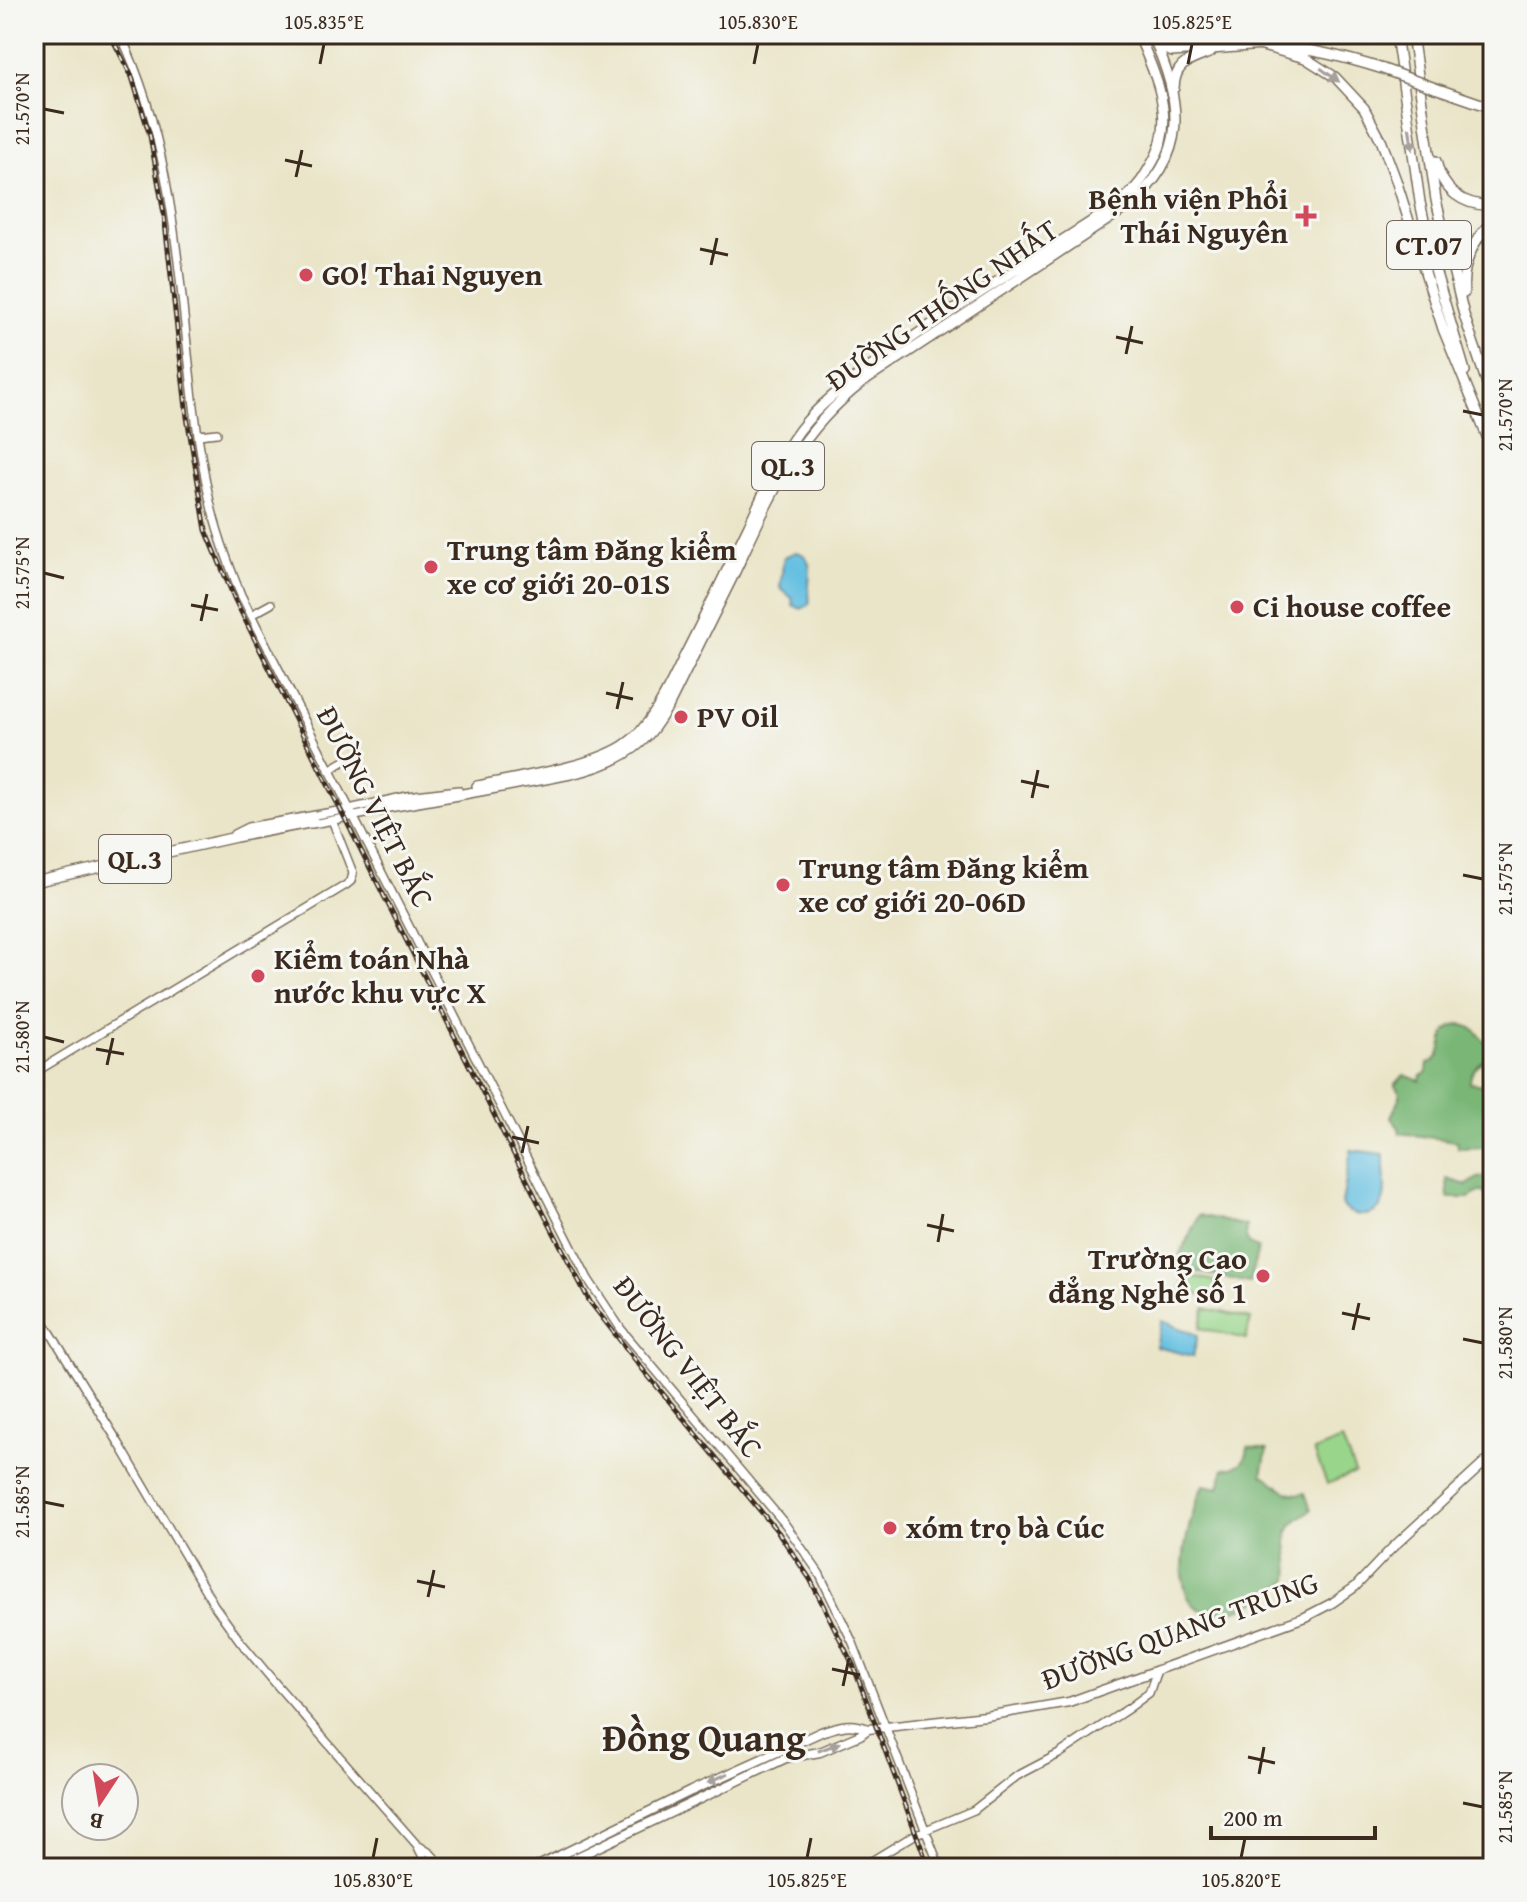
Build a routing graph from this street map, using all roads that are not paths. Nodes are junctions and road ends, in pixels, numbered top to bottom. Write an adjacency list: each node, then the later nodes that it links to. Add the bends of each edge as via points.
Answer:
1 (120, 34): 21 (street, ĐƯỜNG VIỆT BẮC, via 143,87 162,156)
2 (1290, 34): 7 (highway)
3 (1396, 34): 22 (highway, CT.07, one-way to 22, via 1435,270)
4 (1414, 34): 16 (highway, via 1438,171 1455,195 1468,203); 18 (highway, CT.07, via 1436,200)
5 (1152, 35): 9 (highway, via 1166,51); 11 (highway, QL.3)
6 (1140, 37): 11 (highway); 12 (highway)
7 (1259, 45): 8 (highway); 14 (highway, bridge, via 1346,57); 22 (highway, one-way to 22, via 1305,58 1335,77 1364,108 1381,140 1443,329)
8 (1218, 49): 9 (highway); 10 (highway)
9 (1186, 51): 11 (highway)
10 (1190, 61): 11 (highway); 13 (highway, via 1176,73)
11 (1163, 64): 12 (highway); 13 (highway, QL.3)
12 (1159, 95): 15 (highway)
13 (1174, 104): 15 (highway, QL.3, via 1176,129)
14 (1493, 108)
15 (1166, 146): 27 (highway, ĐƯỜNG THỐNG NHẤT / QL.3, via 1124,200 863,382 812,430 773,491 641,737 582,762)
16 (1493, 205)
17 (1493, 221): 18 (highway, via 1475,243 1463,285)
18 (1487, 386): 19 (highway, CT.07)
19 (1493, 401)
20 (217, 433): 21 (street)
21 (198, 435): 24 (street, ĐƯỜNG VIỆT BẮC, via 218,531)
22 (1493, 450)
23 (271, 604): 24 (street)
24 (251, 615): 26 (street, ĐƯỜNG VIỆT BẮC)
25 (348, 759): 26 (street)
26 (329, 770): 29 (street, ĐƯỜNG VIỆT BẮC)
27 (458, 793): 28 (highway, ĐƯỜNG THỐNG NHẤT / QL.3); 29 (street)
28 (376, 807)
29 (351, 813): 31 (street); 32 (street, via 248,827); 41 (street, ĐƯỜNG VIỆT BẮC, via 588,1279 621,1329 804,1550 840,1613)
30 (313, 820): 32 (highway, QL.3)
31 (332, 820): 32 (street); 37 (street, via 353,873 351,881)
32 (235, 835): 35 (highway, QL.3); 36 (highway, QL.3)
33 (1493, 851): 34 (street, via 1487,856)
34 (1493, 863)
35 (34, 875)
36 (34, 882)
37 (34, 1073)
38 (34, 1306): 46 (street, via 214,1605)
39 (1493, 1455): 40 (main road, ĐƯỜNG QUANG TRUNG, via 1332,1603)
40 (1157, 1670): 41 (main road, ĐƯỜNG QUANG TRUNG, via 1057,1705); 44 (street, via 1149,1693 1129,1708 1017,1776 974,1810)
41 (886, 1727): 42 (main road, ĐƯỜNG QUANG TRUNG); 44 (street, ĐƯỜNG VIỆT BẮC)
42 (872, 1728): 43 (main road, ĐƯỜNG QUANG TRUNG, one-way to 43, via 856,1724 821,1732); 45 (main road, one-way to 42, via 786,1758 820,1752)
43 (622, 1824): 45 (main road); 49 (main road, ĐƯỜNG QUANG TRUNG)
44 (925, 1830): 51 (street); 52 (street, ĐƯỜNG VIỆT BẮC)
45 (627, 1833): 50 (main road)
46 (417, 1845): 47 (street); 48 (street)
47 (433, 1868)
48 (444, 1868)
49 (534, 1868)
50 (554, 1868)
51 (860, 1868)
52 (940, 1868)

